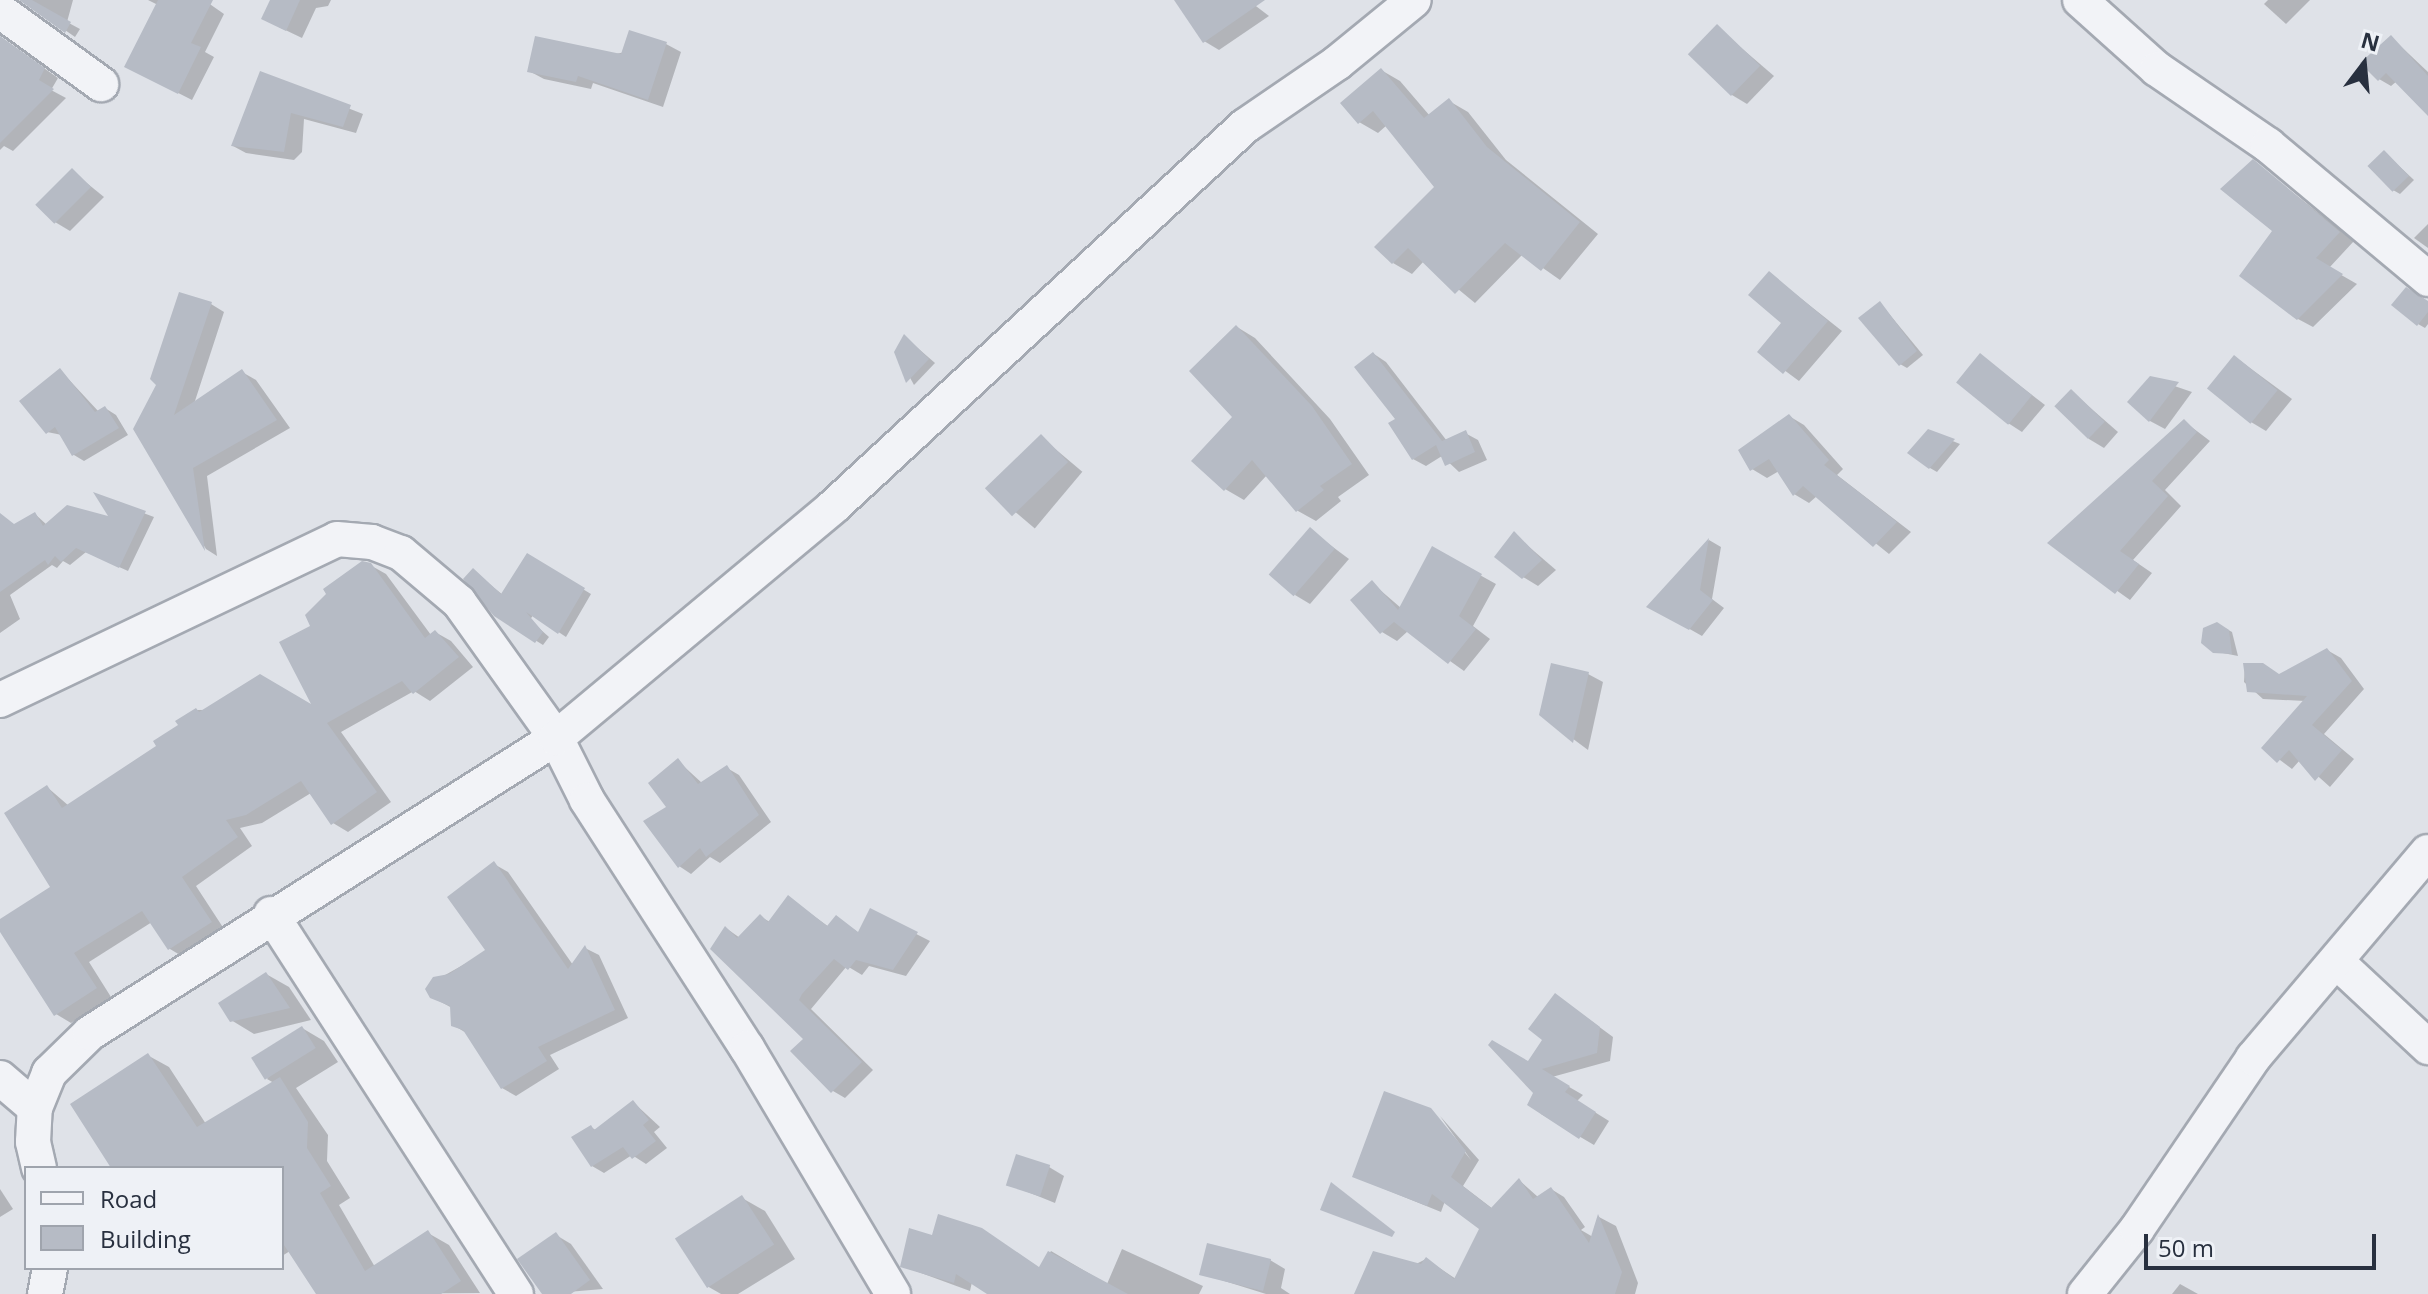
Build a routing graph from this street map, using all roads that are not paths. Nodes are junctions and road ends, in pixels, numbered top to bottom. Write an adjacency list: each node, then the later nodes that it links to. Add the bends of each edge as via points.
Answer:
1 (1414, 0): 7 (street, via 1337,63 1245,126 833,507)
2 (2080, 0): 5 (street, via 2157,69 2268,145)
3 (0, 11): 4 (street)
4 (101, 84)
5 (2428, 279)
6 (0, 700): 7 (street, via 337,539 372,542 401,553 459,602)
7 (556, 738): 9 (street); 18 (street, via 587,800 747,1048)
8 (2428, 852): 10 (street)
9 (271, 914): 13 (street, via 90,1033 49,1073); 17 (street)
10 (2337, 962): 11 (street); 19 (street, via 2253,1058 2137,1229)
11 (2428, 1047)
12 (0, 1078): 13 (street)
13 (35, 1108): 14 (street, via 33,1142)
14 (39, 1166)
15 (50, 1270): 16 (street)
16 (45, 1294)
17 (516, 1294)
18 (893, 1294)
19 (2085, 1294)

